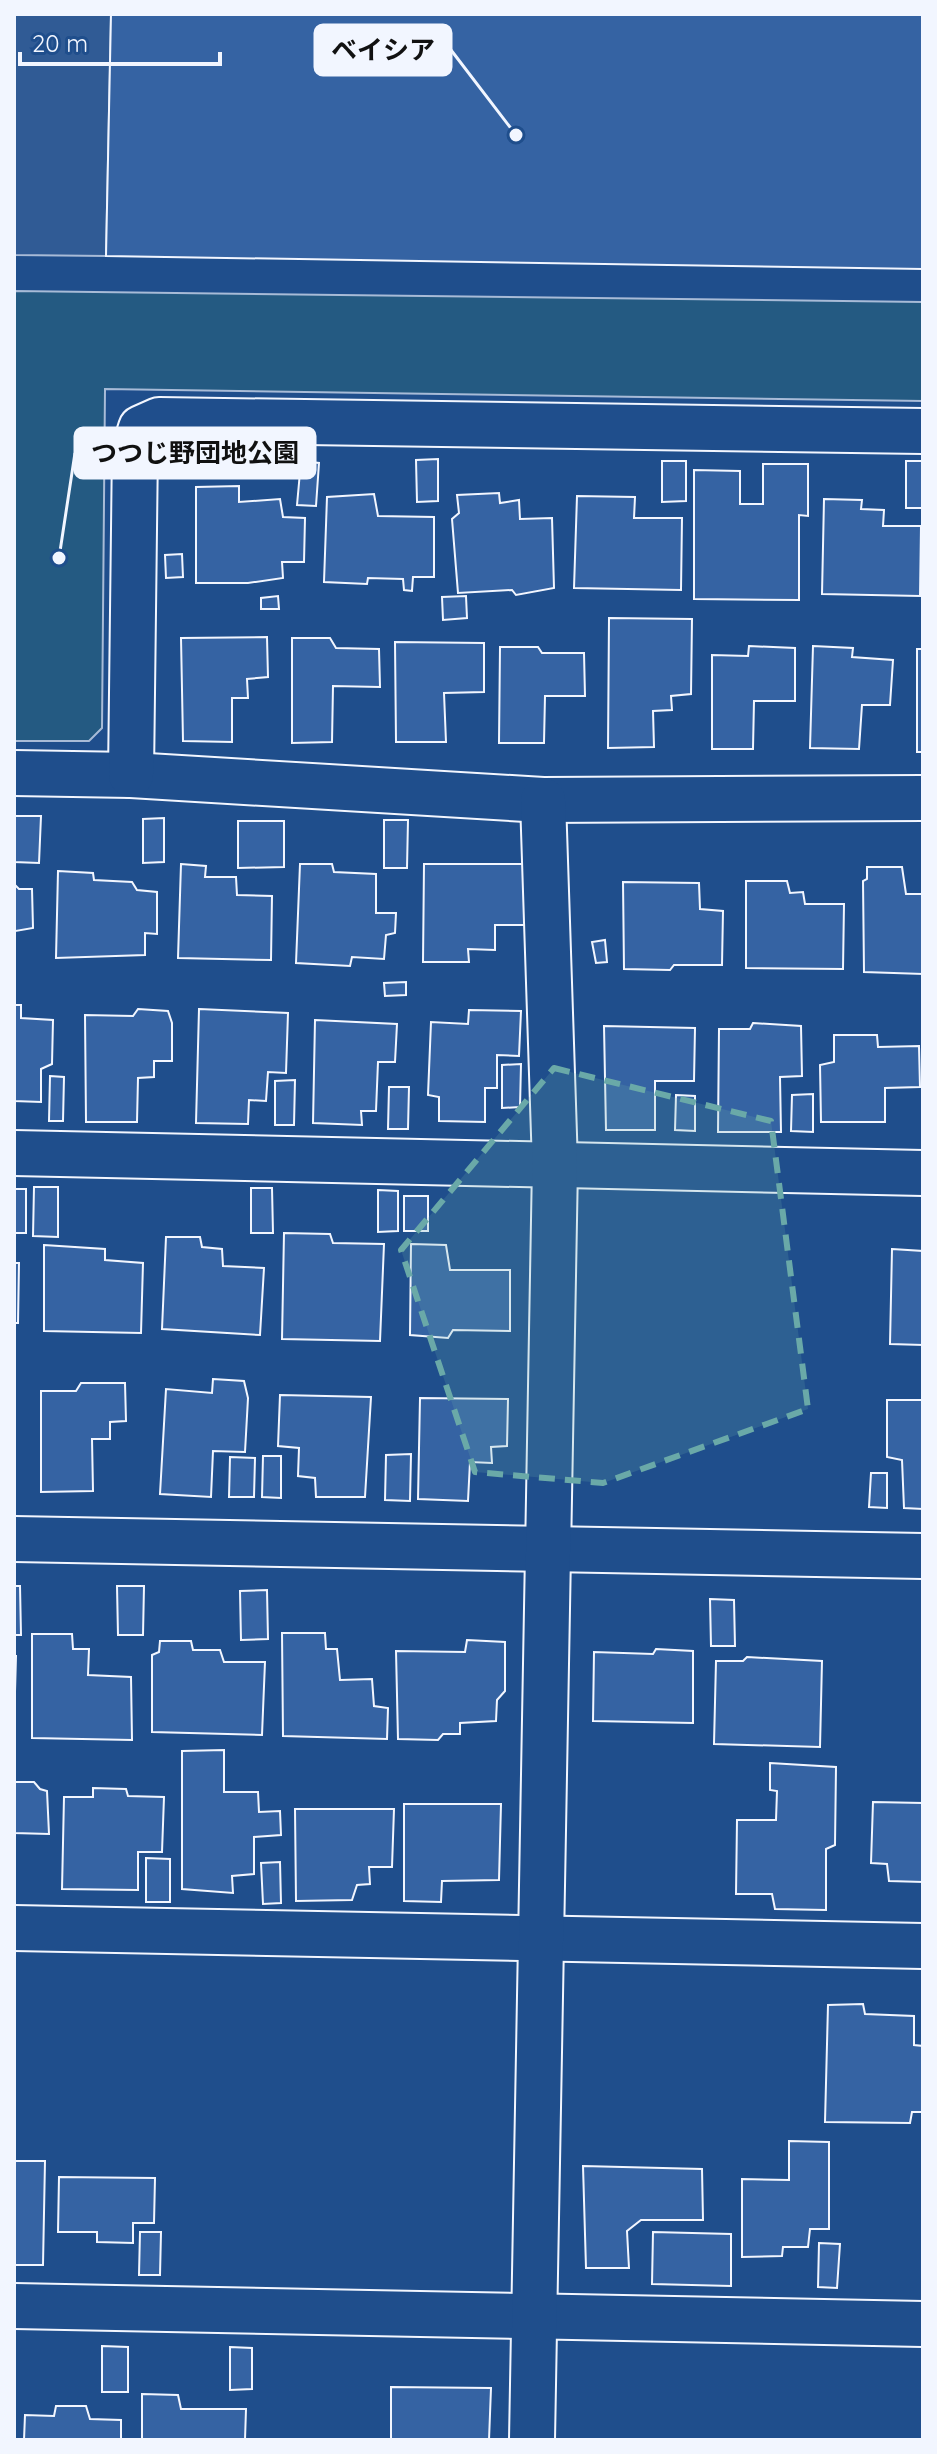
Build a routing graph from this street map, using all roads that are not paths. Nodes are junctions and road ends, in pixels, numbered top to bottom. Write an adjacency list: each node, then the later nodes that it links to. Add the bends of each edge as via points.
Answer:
1 (923, 431): 3 (street, via 159,420 141,428 135,447)
2 (14, 773): 3 (street)
3 (131, 775): 5 (street)
4 (923, 798): 5 (street)
5 (543, 800): 7 (street)
6 (14, 1153): 7 (street)
7 (555, 1165): 8 (street); 10 (street)
8 (923, 1173)
9 (14, 1539): 10 (street)
10 (550, 1550): 11 (street); 13 (street)
11 (923, 1556)
12 (14, 1928): 13 (street)
13 (543, 1940): 14 (street); 16 (street)
14 (923, 1946)
15 (14, 2306): 16 (street)
16 (532, 2317): 17 (street); 18 (street)
17 (923, 2324)
18 (532, 2440)

